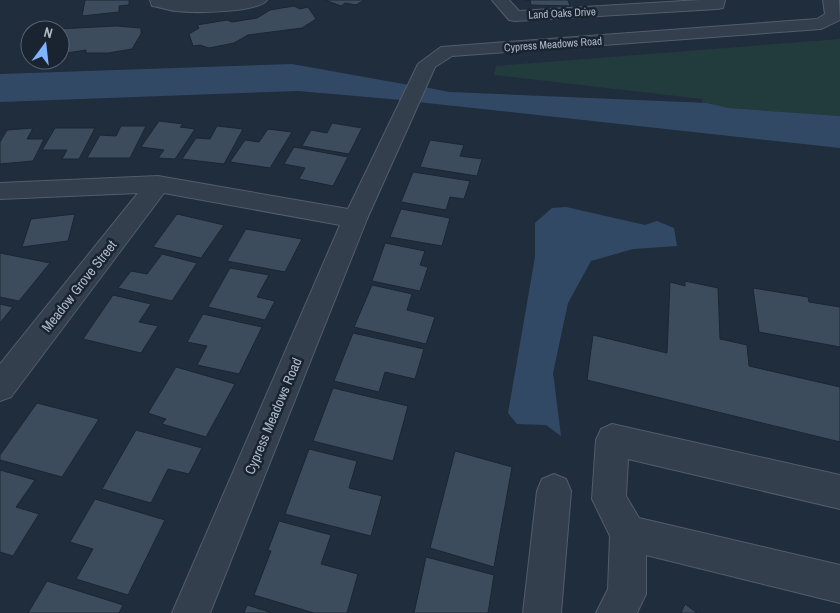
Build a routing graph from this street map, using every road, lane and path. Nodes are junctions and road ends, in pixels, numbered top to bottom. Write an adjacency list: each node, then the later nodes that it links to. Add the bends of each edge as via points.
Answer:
1 (158, 0): 2 (street, via 175,6 249,4)
2 (259, 0)
3 (500, 0): 4 (street, Land Oaks Drive, via 514,16 717,4)
4 (717, 0)
5 (831, 0): 8 (street, Cypress Meadows Road, via 834,16 821,24 447,52 428,64)
6 (158, 184): 7 (street); 8 (street); 9 (street, Meadow Grove Street)
7 (0, 191)
8 (355, 218): 14 (street, Cypress Meadows Road)
9 (0, 387)
10 (554, 491): 15 (street)
11 (840, 492): 12 (street, via 612,440 609,499)
12 (628, 533): 13 (street); 16 (street, via 627,594)
13 (840, 584)
14 (191, 613)
15 (542, 613)
16 (615, 613)

